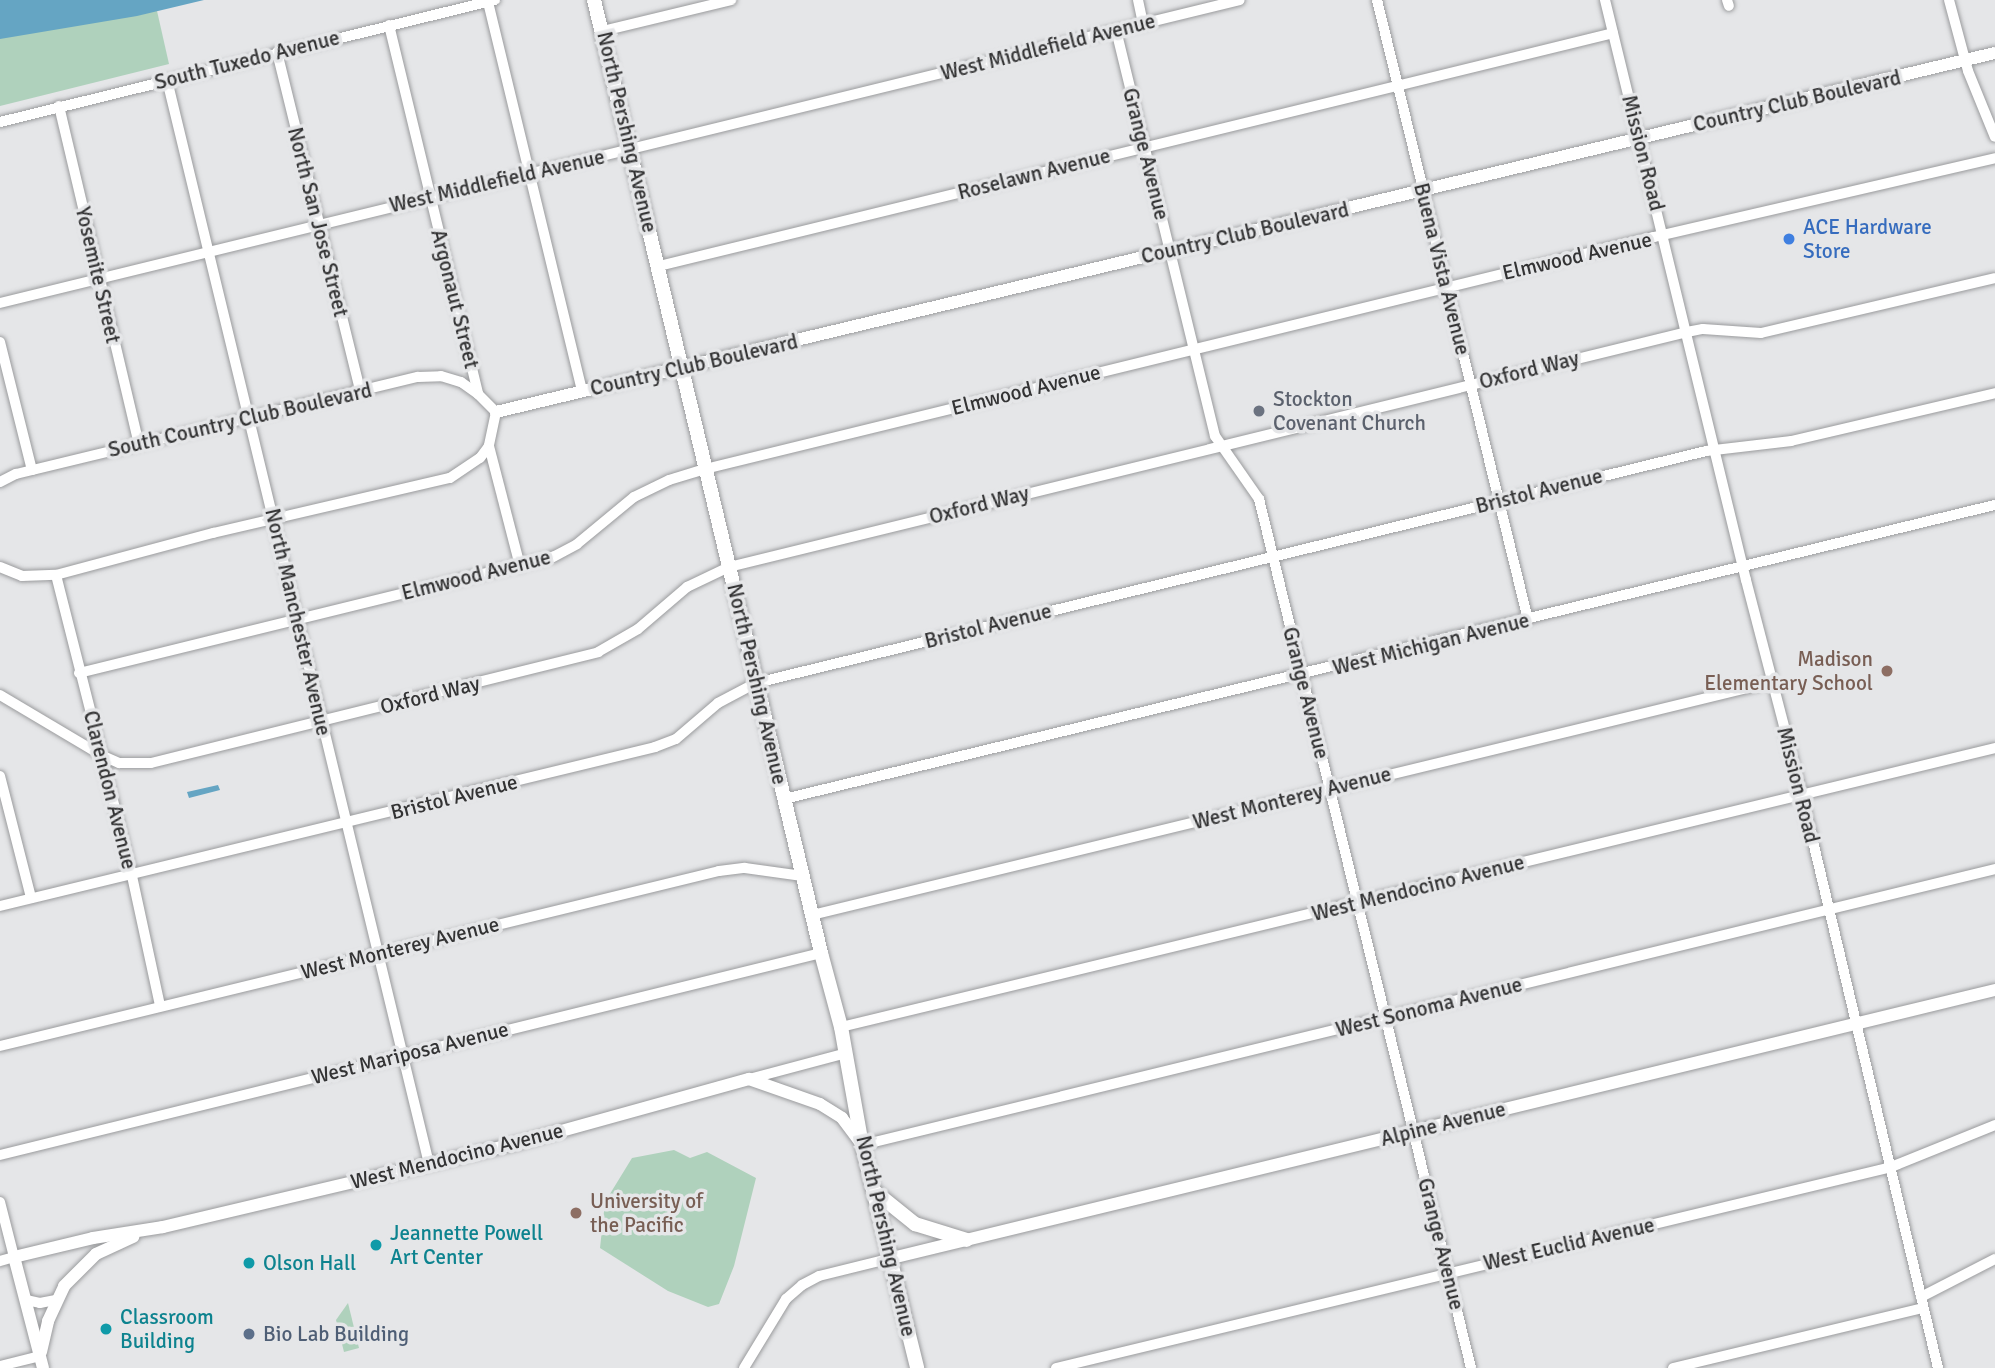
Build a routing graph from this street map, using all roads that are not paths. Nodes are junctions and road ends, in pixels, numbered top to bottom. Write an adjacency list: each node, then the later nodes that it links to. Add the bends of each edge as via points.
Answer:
1 (594, 0): 12 (main road, North Pershing Avenue)
2 (731, 0): 12 (street)
3 (1138, 0): 9 (street)
4 (1240, 0): 9 (street, West Middlefield Avenue)
5 (1377, 0): 18 (street, Buena Vista Avenue)
6 (1605, 0): 13 (street, Mission Road)
7 (1949, 0): 16 (street)
8 (492, 1): 10 (street, South Tuxedo Avenue); 26 (street)
9 (1143, 23): 11 (street, West Middlefield Avenue)
10 (390, 25): 14 (street, South Tuxedo Avenue); 28 (street, Argonaut Street)
11 (1116, 30): 23 (street, Grange Avenue); 24 (street, West Middlefield Avenue)
12 (603, 31): 24 (main road, North Pershing Avenue)
13 (1613, 33): 18 (street, Roselawn Avenue); 22 (street, Mission Road)
14 (277, 52): 17 (street, South Tuxedo Avenue); 29 (street, North San Jose Street)
15 (1995, 53): 16 (street, Country Club Boulevard)
16 (1965, 61): 21 (street); 22 (street, Country Club Boulevard)
17 (167, 80): 19 (street, South Tuxedo Avenue); 31 (street, North Manchester Avenue)
18 (1398, 85): 23 (street, Roselawn Avenue); 27 (street, Buena Vista Avenue)
19 (59, 107): 20 (street, South Tuxedo Avenue); 34 (street, Yosemite Street)
20 (0, 122)
21 (1995, 137)
22 (1640, 138): 27 (street, Country Club Boulevard); 30 (street, Mission Road)
23 (1144, 147): 32 (street, Grange Avenue); 33 (street, Roselawn Avenue)
24 (631, 150): 26 (street, West Middlefield Avenue); 33 (main road, North Pershing Avenue)
25 (1995, 158): 30 (street, Elmwood Avenue)
26 (529, 173): 28 (street, West Middlefield Avenue); 44 (street)
27 (1423, 190): 32 (street, Country Club Boulevard); 36 (street, Buena Vista Avenue)
28 (430, 197): 29 (street, West Middlefield Avenue); 46 (street, Argonaut Street)
29 (319, 224): 31 (street, West Middlefield Avenue); 43 (street, North San Jose Street)
30 (1664, 236): 36 (street, Elmwood Avenue); 38 (street, Mission Road)
31 (209, 251): 34 (street, West Middlefield Avenue); 48 (street, North Manchester Avenue)
32 (1170, 251): 40 (street, Grange Avenue); 41 (street, Country Club Boulevard)
33 (659, 266): 41 (main road, North Pershing Avenue)
34 (98, 277): 37 (street, West Middlefield Avenue); 49 (street, Yosemite Street)
35 (1995, 278): 38 (street, Oxford Way, via 1761,333)
36 (1447, 287): 40 (street, Elmwood Avenue); 42 (street, Buena Vista Avenue)
37 (0, 303)
38 (1687, 332): 42 (street, Oxford Way); 52 (street, Mission Road)
39 (0, 342): 54 (street)
40 (1194, 349): 51 (street, Grange Avenue, via 1215,436); 53 (street, Elmwood Avenue)
41 (681, 368): 44 (street, Country Club Boulevard); 53 (main road, North Pershing Avenue)
42 (1471, 384): 51 (street, Oxford Way); 56 (street, Buena Vista Avenue)
43 (360, 391): 46 (street, South Country Club Boulevard, via 441,376); 48 (street, South Country Club Boulevard)
44 (582, 392): 47 (street, Country Club Boulevard)
45 (1995, 393): 52 (street, Bristol Avenue, via 1791,441)
46 (478, 394): 47 (street, Argonaut Street)
47 (496, 412): 50 (street)
48 (249, 418): 49 (street, South Country Club Boulevard); 58 (street, North Manchester Avenue)
49 (139, 444): 54 (street, South Country Club Boulevard)
50 (489, 446): 58 (street, via 480,458 450,478); 60 (street)
51 (1223, 446): 59 (street, Grange Avenue, via 1259,499); 63 (street, Oxford Way)
52 (1716, 449): 56 (street, Bristol Avenue); 61 (street, Mission Road)
53 (705, 469): 60 (street, Elmwood Avenue, via 634,497 562,553); 63 (main road, North Pershing Avenue)
54 (32, 470): 55 (street, South Country Club Boulevard)
55 (0, 482)
56 (1499, 501): 59 (street, Bristol Avenue); 65 (street, Buena Vista Avenue)
57 (1995, 505): 61 (street, West Michigan Avenue)
58 (273, 520): 64 (street); 66 (street, North Manchester Avenue)
59 (1273, 556): 68 (street, Grange Avenue); 70 (street, Bristol Avenue)
60 (520, 566): 66 (street, Elmwood Avenue)
61 (1743, 566): 65 (street, West Michigan Avenue); 69 (street, Mission Road)
62 (0, 567): 64 (street, via 22,576)
63 (729, 567): 70 (main road, North Pershing Avenue); 72 (street, Oxford Way, via 687,587 638,629 598,652)
64 (56, 575): 67 (street, Clarendon Avenue)
65 (1528, 620): 68 (street, West Michigan Avenue)
66 (298, 621): 67 (street, Elmwood Avenue); 72 (street, North Manchester Avenue)
67 (79, 673): 74 (street, Clarendon Avenue)
68 (1302, 676): 76 (street, Grange Avenue); 78 (street, West Michigan Avenue)
69 (1772, 682): 76 (street, West Monterey Avenue); 77 (street, Mission Road)
70 (757, 683): 78 (main road, North Pershing Avenue); 79 (street, Bristol Avenue, via 718,703 663,745)
71 (0, 695): 74 (street, Oxford Way)
72 (321, 721): 74 (street, Oxford Way, via 151,763 119,763); 79 (street, North Manchester Avenue)
73 (1995, 748): 77 (street, West Mendocino Avenue)
74 (101, 755): 81 (street, Clarendon Avenue)
75 (0, 776): 83 (street)
76 (1330, 789): 84 (street, Grange Avenue); 87 (street, West Monterey Avenue)
77 (1802, 795): 84 (street, West Mendocino Avenue); 86 (street, Mission Road)
78 (784, 799): 82 (main road, North Pershing Avenue)
79 (347, 823): 81 (street, Bristol Avenue); 88 (street, North Manchester Avenue)
80 (1995, 869): 86 (street, West Sonoma Avenue)
81 (131, 876): 83 (street, Bristol Avenue); 91 (street, Clarendon Avenue)
82 (802, 876): 87 (main road, North Pershing Avenue); 88 (street, West Monterey Avenue, via 730,869)
83 (32, 898): 85 (street, Bristol Avenue)
84 (1357, 903): 92 (street, Grange Avenue); 94 (street, West Mendocino Avenue)
85 (0, 906)
86 (1828, 909): 92 (street, West Sonoma Avenue); 93 (street, Mission Road)
87 (812, 915): 89 (main road, North Pershing Avenue)
88 (378, 953): 91 (street, West Monterey Avenue); 97 (street, North Manchester Avenue)
89 (821, 953): 94 (main road, North Pershing Avenue); 97 (street, West Mariposa Avenue)
90 (1995, 990): 93 (street, Alpine Avenue)
91 (160, 1006): 95 (street, West Monterey Avenue)
92 (1385, 1017): 100 (street, Grange Avenue); 101 (street, West Sonoma Avenue)
93 (1855, 1024): 100 (street, Alpine Avenue); 104 (street, Mission Road)
94 (841, 1027): 96 (main road, North Pershing Avenue)
95 (0, 1046)
96 (847, 1053): 98 (street, West Mendocino Avenue); 101 (main road, North Pershing Avenue)
97 (403, 1055): 102 (street, West Mariposa Avenue); 103 (street, North Manchester Avenue)
98 (748, 1080): 101 (street, via 820,1104 842,1118); 103 (street, West Mendocino Avenue)
99 (1995, 1125): 104 (street, West Euclid Avenue)
100 (1413, 1131): 108 (street, Alpine Avenue); 113 (street, Grange Avenue)
101 (862, 1145): 105 (main road, North Pershing Avenue)
102 (0, 1155)
103 (429, 1164): 107 (street, West Mendocino Avenue)
104 (1891, 1167): 113 (street, West Euclid Avenue); 116 (street, Mission Road)
105 (874, 1191): 108 (main road, via 915,1224); 110 (main road, North Pershing Avenue)
106 (0, 1202): 109 (street)
107 (163, 1227): 109 (street, West Mendocino Avenue); 115 (street, West Mendocino Avenue, via 96,1254)
108 (967, 1240): 110 (street, Alpine Avenue)
109 (14, 1257): 112 (street, West Mendocino Avenue); 114 (street)
110 (892, 1258): 119 (street, via 819,1276 802,1285 786,1299); 120 (main road, North Pershing Avenue)
111 (1995, 1259): 116 (street)
112 (0, 1261)
113 (1448, 1273): 121 (street, West Euclid Avenue); 122 (street, Grange Avenue)
114 (26, 1300): 115 (street); 117 (street)
115 (56, 1300): 117 (street, West Mendocino Avenue)
116 (1922, 1303): 123 (street); 124 (street, Mission Road)
117 (42, 1362): 118 (street)
118 (0, 1366)
119 (744, 1368)
120 (917, 1368)
121 (1056, 1368)
122 (1471, 1368)
123 (1673, 1368)
124 (1938, 1368)

